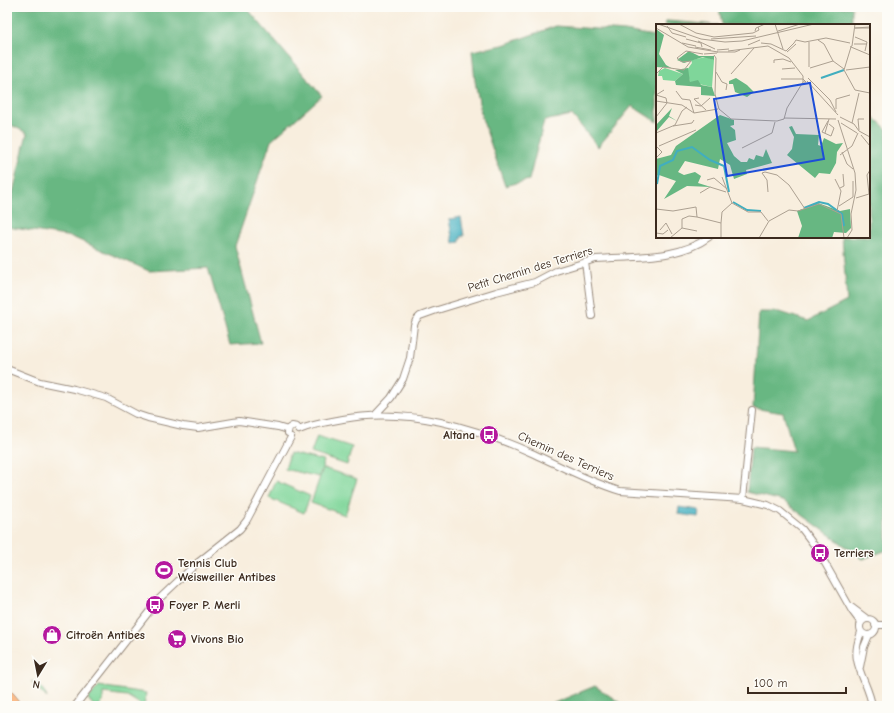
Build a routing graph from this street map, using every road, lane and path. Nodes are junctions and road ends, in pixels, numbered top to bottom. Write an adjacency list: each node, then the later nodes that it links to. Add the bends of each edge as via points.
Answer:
1 (708, 238): 2 (street, Petit Chemin des Terriers, via 674,253)
2 (585, 262): 3 (street); 6 (street, Petit Chemin des Terriers, via 556,271 536,282 420,316 414,325 410,358 403,379 391,398)
3 (592, 316)
4 (7, 369): 7 (street, via 40,382 106,398 148,418 183,426 198,428 239,422)
5 (752, 410): 10 (street)
6 (375, 415): 8 (street, Chemin des Terriers, via 315,424); 10 (street, Chemin des Terriers, via 406,416 476,430 603,486 620,491)
7 (288, 430): 8 (street, via 294,426); 9 (street)
8 (299, 430): 9 (street, via 298,436)
9 (291, 437): 21 (street, via 243,526 196,564 159,600)
10 (743, 499): 11 (street, Chemin des Terriers, via 768,505 780,511 802,529 820,553 850,606)
11 (864, 621): 12 (street, via 873,621); 14 (street, via 860,627)
12 (875, 625): 13 (street); 15 (street, via 874,632)
13 (887, 625)
14 (861, 632): 15 (street); 16 (street, via 857,646)
15 (869, 635): 16 (street)
16 (860, 669): 22 (street)
17 (7, 692): 20 (main road)
18 (7, 703): 19 (main road)
19 (9, 706)
20 (19, 706)
21 (75, 706)
22 (872, 706)

